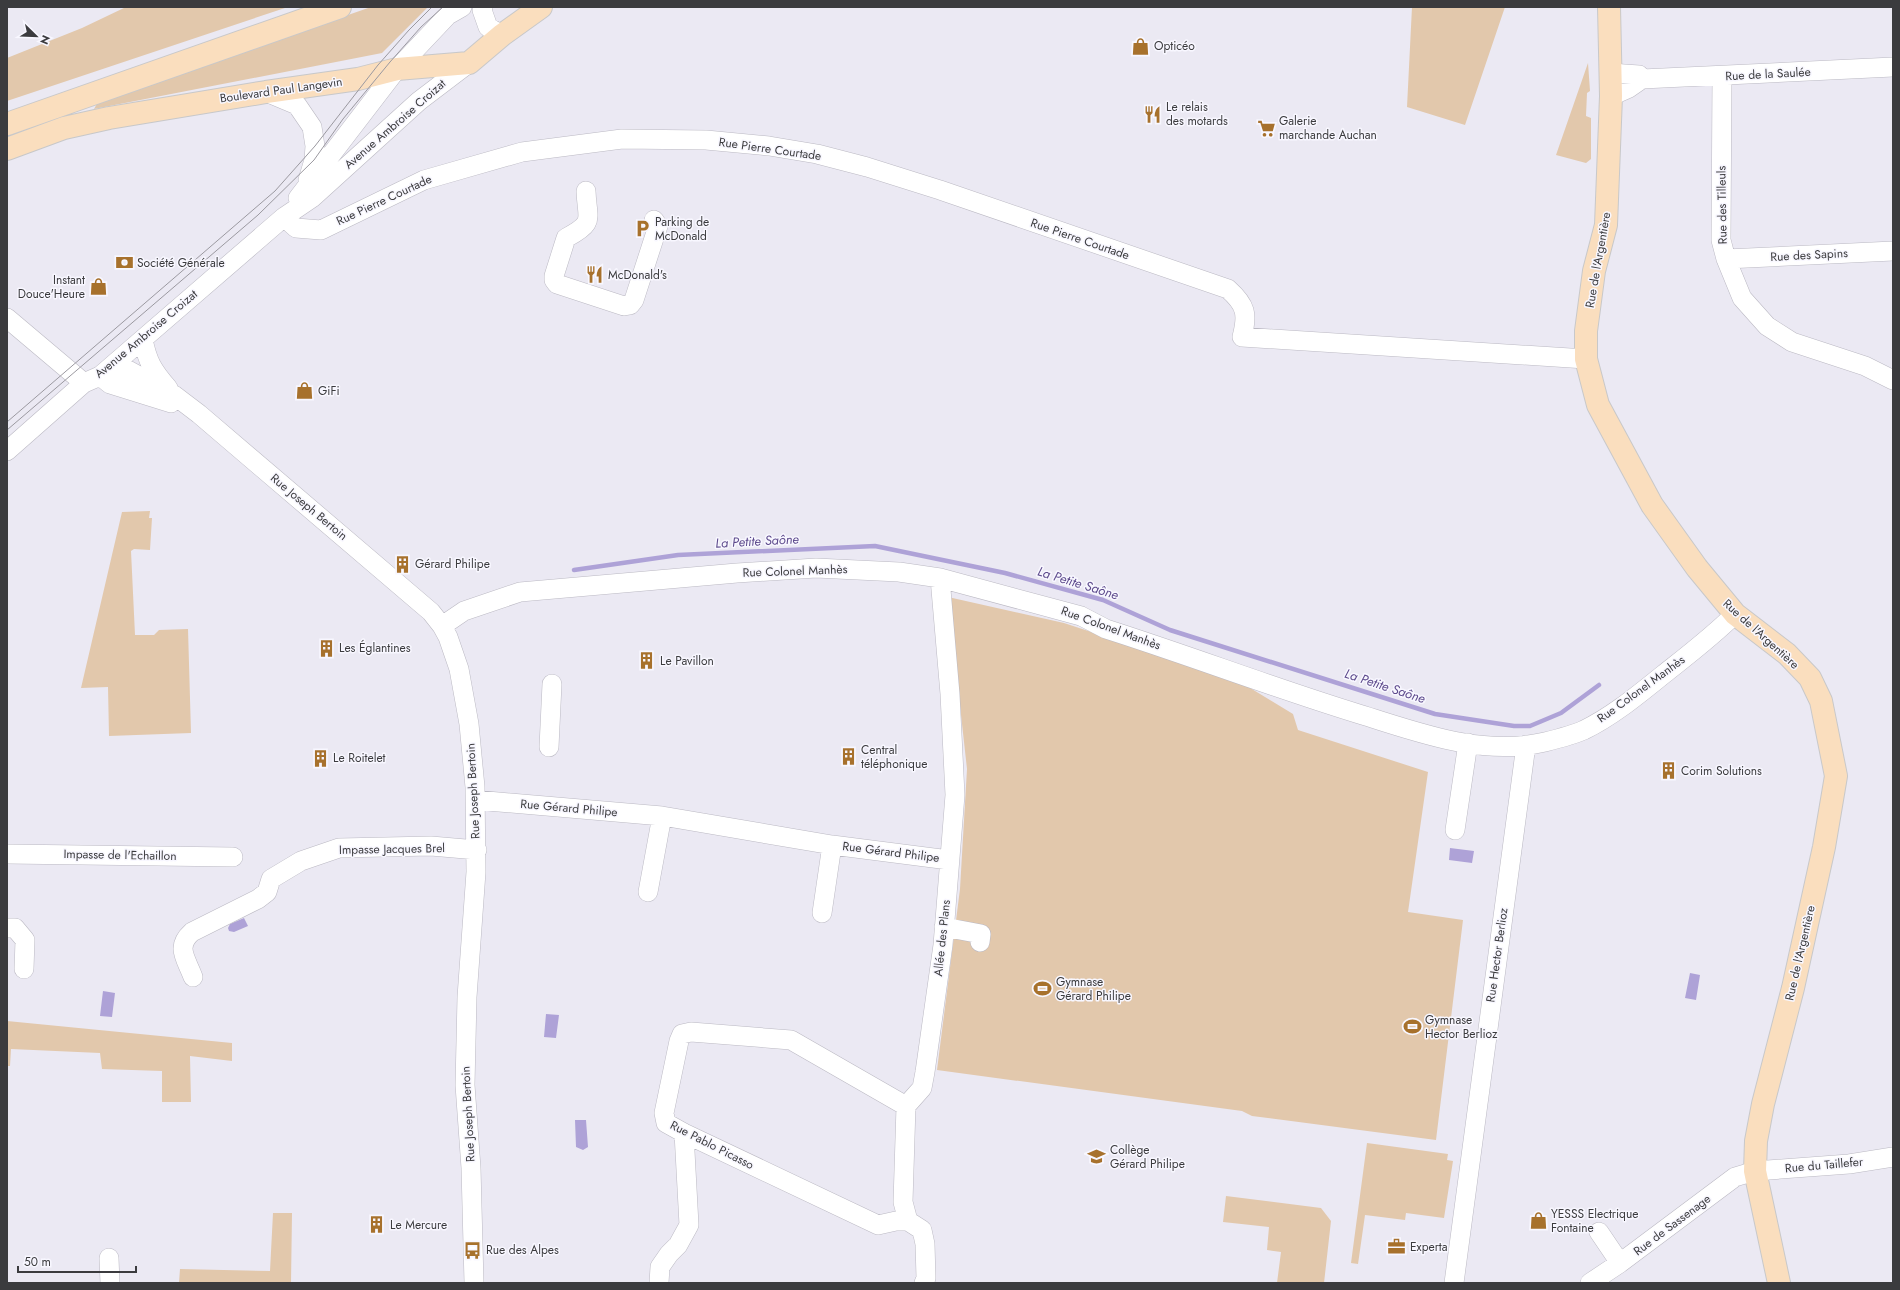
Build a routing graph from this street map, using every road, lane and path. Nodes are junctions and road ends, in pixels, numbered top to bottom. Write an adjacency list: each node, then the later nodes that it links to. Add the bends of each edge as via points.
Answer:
1 (340, 7): 15 (main road)
2 (462, 7): 9 (street, Avenue Ambroise Croizat, via 448,15)
3 (483, 7): 6 (street, via 488,27)
4 (1609, 7): 10 (main road, Rue de l'Argentière)
5 (533, 10): 6 (main road)
6 (502, 35): 7 (main road)
7 (469, 63): 9 (main road, Boulevard Paul Langevin); 19 (street, Avenue Ambroise Croizat, via 419,101 312,198)
8 (1893, 67): 11 (street, Rue de la Saulée)
9 (398, 69): 13 (main road, Boulevard Paul Langevin, via 358,79); 17 (street, Avenue Ambroise Croizat)
10 (1610, 73): 12 (street, Rue de la Saulée, via 1639,75); 14 (main road, Rue de l'Argentière)
11 (1722, 76): 12 (street, Rue de la Saulée); 22 (street, Rue des Tilleuls, via 1721,240)
12 (1642, 79): 14 (street)
13 (266, 92): 16 (main road, Boulevard Paul Langevin, via 64,128); 17 (street, Avenue Ambroise Croizat, via 297,105 312,127 314,160)
14 (1611, 96): 25 (main road, Rue de l'Argentière, via 1606,225 1594,271 1586,331)
15 (7, 124)
16 (7, 149)
17 (306, 188): 19 (street, Avenue Ambroise Croizat)
18 (586, 191): 20 (street, via 588,222 582,230 566,238 554,276 557,284 624,306 630,305 634,300 658,226)
19 (284, 217): 24 (street, Avenue Ambroise Croizat); 25 (street, Rue Pierre Courtade, via 296,228 321,230 424,180 522,152 622,139 706,140 769,146 816,154 940,190 1228,289 1239,299 1245,310 1246,324 1242,337)
20 (654, 220)
21 (1893, 252): 22 (street, Rue des Sapins)
22 (1726, 259): 27 (street, Rue des Tilleuls, via 1742,298 1768,326 1792,342 1865,366)
23 (7, 318): 26 (street)
24 (143, 339): 26 (street, Avenue Ambroise Croizat); 28 (street, Rue Joseph Bertoin, via 147,358 156,375)
25 (1586, 359): 32 (main road, Rue de l'Argentière, via 1598,405 1652,505 1697,568)
26 (97, 376): 28 (street, Rue Joseph Bertoin, via 128,370); 29 (street, Rue Joseph Bertoin, via 110,384 167,401); 30 (street, Avenue Ambroise Croizat)
27 (1893, 380)
28 (174, 395): 29 (street, Rue Joseph Bertoin)
29 (199, 414): 33 (street, Rue Joseph Bertoin, via 381,568 431,612)
30 (7, 451)
31 (940, 578): 33 (street, Rue Colonel Manhès, via 899,572 816,568 520,592 464,611); 35 (street, Rue Colonel Manhès, via 1081,616 1106,628 1322,703 1445,740); 45 (street, Allée des Plans, via 955,795)
32 (1735, 614): 36 (street, Rue Colonel Manhès, via 1706,640 1616,710 1584,730); 56 (main road, Rue de l'Argentière, via 1787,654 1810,678 1821,701 1836,776 1824,847 1796,974 1763,1104 1756,1141)
33 (442, 626): 38 (street, Rue Joseph Bertoin, via 454,655 465,699)
34 (552, 684): 37 (street)
35 (1468, 743): 36 (street, Rue Colonel Manhès); 40 (street)
36 (1526, 745): 65 (street, Rue Hector Berlioz)
37 (549, 747)
38 (476, 800): 39 (street, Rue Gérard Philipe); 42 (street, Rue Joseph Bertoin)
39 (662, 816): 41 (street, Rue Gérard Philipe); 46 (street)
40 (1456, 830)
41 (832, 845): 45 (street, Rue Gérard Philipe); 47 (street, Rue Gérard Philipe)
42 (477, 850): 52 (street, Impasse Jacques Brel, via 431,846 338,848 301,861 271,879 267,892 258,899 192,932 184,939 182,946); 62 (street, Rue Joseph Bertoin, via 467,997 465,1085 471,1168)
43 (7, 854): 44 (street, Impasse de l'Echaillon)
44 (233, 857)
45 (949, 860): 49 (street, Allée des Plans)
46 (648, 892)
47 (822, 913)
48 (7, 928): 51 (street, via 15,928 25,940)
49 (944, 928): 50 (street, via 981,934); 53 (street, Allée des Plans, via 922,1088)
50 (980, 942)
51 (24, 969)
52 (193, 977)
53 (906, 1106): 54 (street, Rue Pablo Picasso, via 791,1040 690,1032 682,1034 679,1041 664,1113 666,1123); 57 (street, via 903,1202)
54 (684, 1133): 57 (street, Rue Pablo Picasso, via 878,1225); 63 (street, via 690,1225 660,1267)
55 (1893, 1157): 56 (street, Rue du Taillefer, via 1849,1164)
56 (1755, 1171): 60 (street, Rue de Sassenage, via 1735,1177); 67 (main road, Rue de l'Argentière)
57 (908, 1221): 64 (street, via 922,1230 926,1244)
58 (1599, 1232): 60 (street)
59 (109, 1258): 61 (street)
60 (1620, 1263): 66 (street, Rue de Sassenage)
61 (110, 1283)
62 (474, 1283)
63 (659, 1283)
64 (924, 1283)
65 (1454, 1283)
66 (1590, 1283)
67 (1779, 1283)

